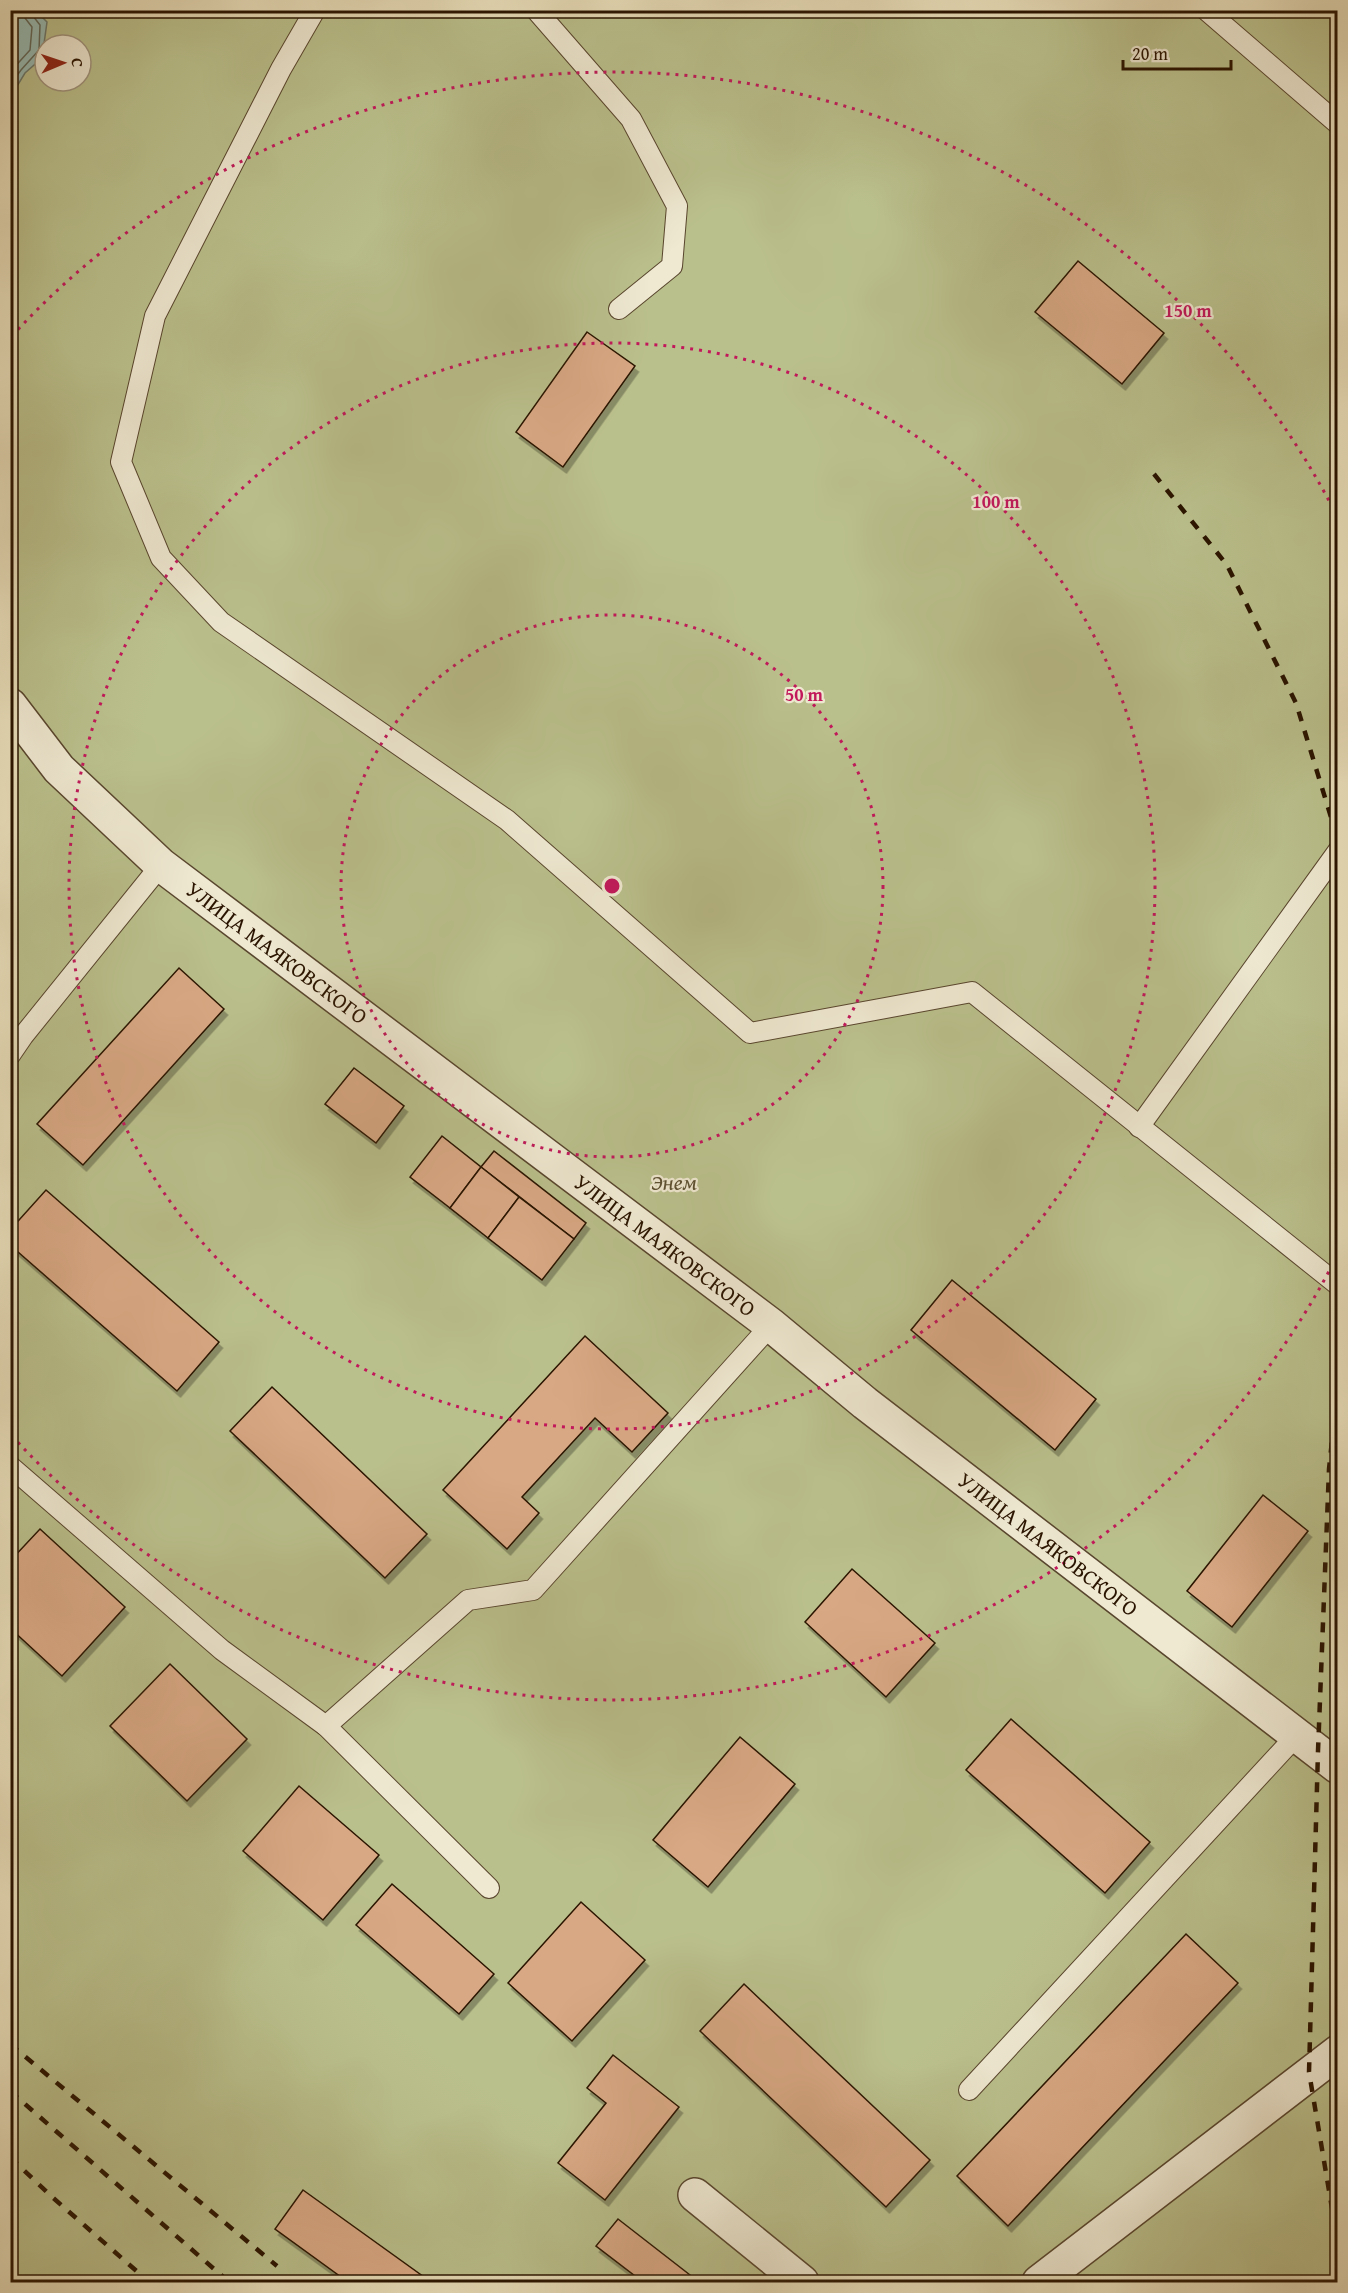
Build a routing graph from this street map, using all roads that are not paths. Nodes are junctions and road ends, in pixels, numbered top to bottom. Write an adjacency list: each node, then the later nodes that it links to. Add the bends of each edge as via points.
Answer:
1 (315, 10): 10 (lane, via 155,316 121,462 161,558 221,622 507,820 750,1033 972,993)
2 (536, 10): 5 (lane, via 631,119 677,206 672,266)
3 (1206, 10): 4 (lane)
4 (1338, 124)
5 (619, 309)
6 (10, 705): 8 (street, УЛИЦА МАЯКОВСКОГО, via 59,769)
7 (1338, 850): 10 (lane)
8 (160, 865): 9 (lane); 12 (street, УЛИЦА МАЯКОВСКОГО)
9 (10, 1055)
10 (1139, 1127): 11 (lane)
11 (1338, 1285)
12 (771, 1325): 14 (lane, via 533,1590 468,1600); 15 (street, УЛИЦА МАЯКОВСКОГО, via 865,1403)
13 (10, 1466): 14 (lane, via 222,1650)
14 (326, 1726): 17 (lane)
15 (1296, 1736): 16 (street, УЛИЦА МАЯКОВСКОГО); 19 (lane)
16 (1338, 1767)
17 (489, 1888)
18 (1338, 2052): 22 (street)
19 (969, 2090)
20 (695, 2195): 21 (street)
21 (801, 2283)
22 (1039, 2283)

